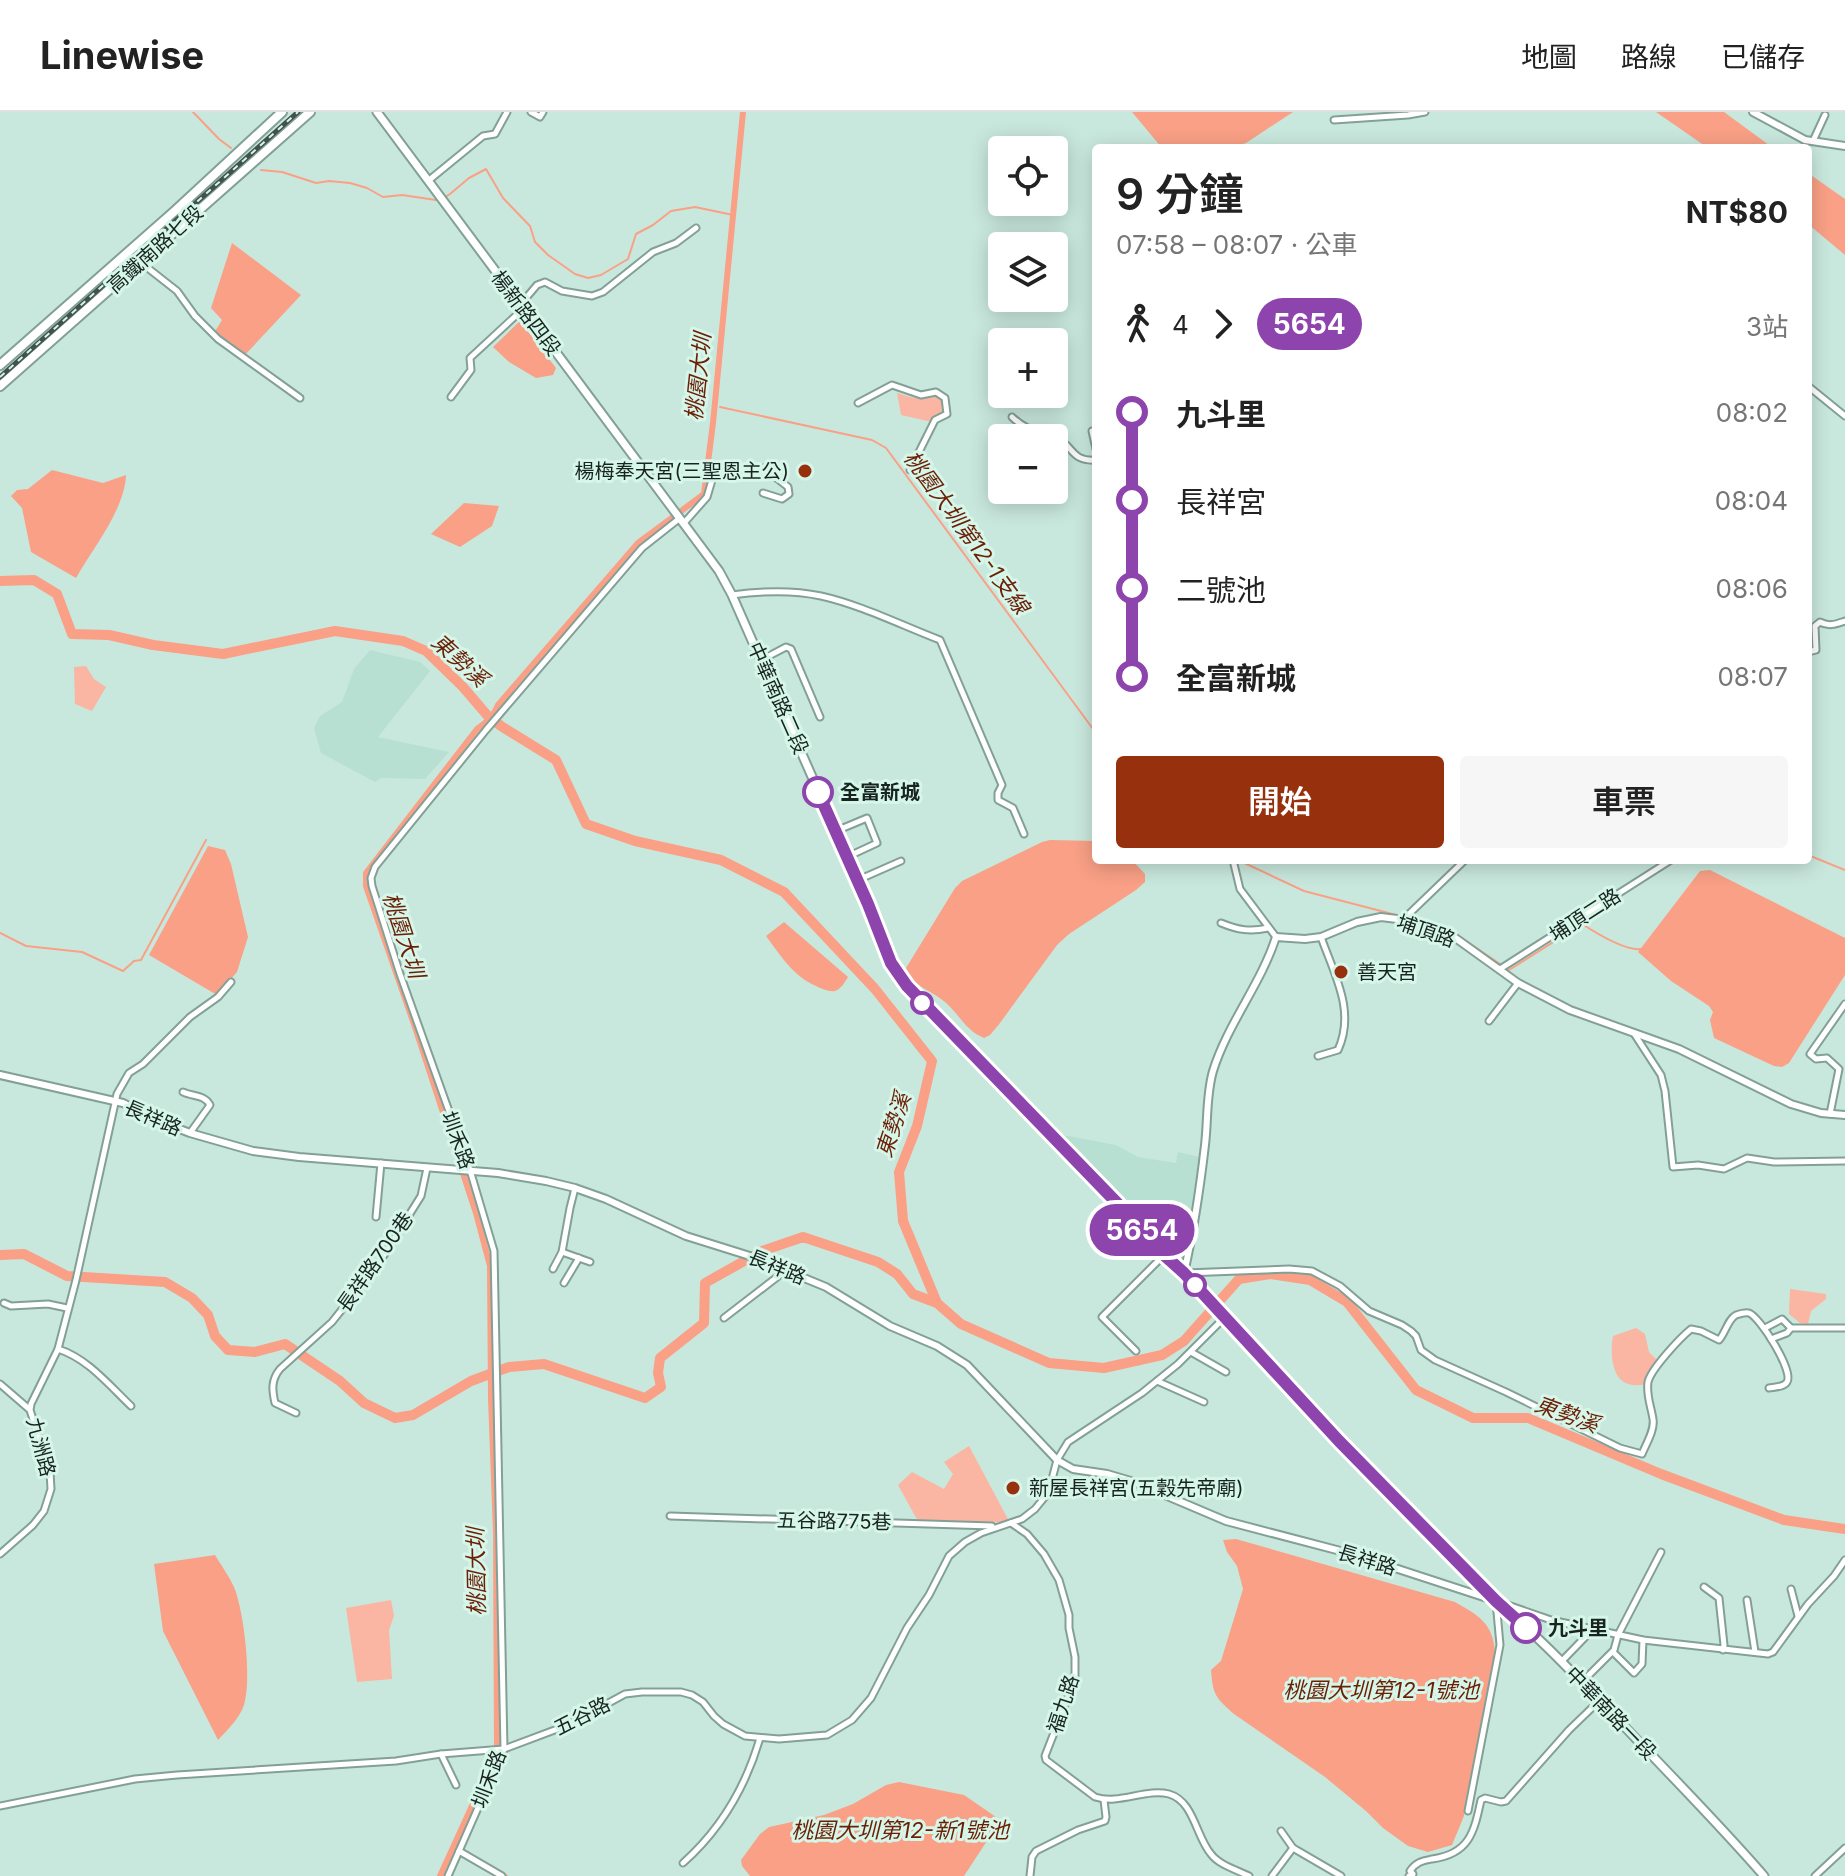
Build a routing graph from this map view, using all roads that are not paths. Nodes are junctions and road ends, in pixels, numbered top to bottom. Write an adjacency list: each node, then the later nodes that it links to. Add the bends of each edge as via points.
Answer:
1 (282, 112): 17 (main road, 高鐵南路七段)
2 (310, 112): 18 (main road, 高鐵南路七段)
3 (377, 112): 13 (main road, 楊新路四段)
4 (507, 112): 13 (street, via 495,134 483,136)
5 (531, 112): 6 (street, via 540,117)
6 (543, 112)
7 (1425, 112): 10 (street)
8 (1753, 112): 11 (street)
9 (1825, 115): 11 (street)
10 (1334, 120)
11 (1813, 141): 12 (street)
12 (1845, 146)
13 (428, 182): 16 (main road, 楊新路四段)
14 (696, 228): 16 (street, via 653,252 603,292 585,295 545,282)
15 (149, 269): 21 (street, via 177,291 218,339)
16 (522, 307): 20 (street, via 470,358 471,370); 30 (main road, 楊新路四段)
17 (0, 365)
18 (0, 386)
19 (1812, 389): 23 (street)
20 (451, 397)
21 (300, 398)
22 (858, 403): 28 (street, via 892,385 945,398 947,414 935,420)
23 (1845, 416)
24 (1012, 417): 25 (street)
25 (1019, 424)
26 (1068, 447): 27 (street, via 1077,458)
27 (1092, 460)
28 (910, 470)
29 (763, 493): 30 (street, 圳禾路, via 782,499 789,494 788,487 764,468 715,470 707,497)
30 (680, 518): 31 (main road, 中華南路二段); 65 (street, 圳禾路, via 642,548 489,727 371,878)
31 (732, 595): 34 (main road, 中華南路二段); 37 (street, via 822,597 940,640 1002,785 998,800 1013,808)
32 (1845, 621): 33 (street, via 1815,626)
33 (1812, 651)
34 (761, 660): 35 (street, via 791,649); 36 (main road, 中華南路二段)
35 (820, 717)
36 (836, 831): 38 (main road, 中華南路二段); 38 (street, via 867,818 877,843)
37 (1024, 834)
38 (847, 857): 43 (main road, 中華南路二段)
39 (901, 861): 43 (street)
40 (1234, 864): 46 (street, via 1240,889)
41 (1461, 864): 44 (street)
42 (1665, 864): 49 (street, 埔頂二路)
43 (857, 880): 69 (main road, 中華南路二段, via 891,963 907,986)
44 (1407, 922): 48 (street, 埔頂路, via 1381,917); 49 (street, 埔頂路, via 1454,937)
45 (1221, 923): 46 (street, via 1238,930)
46 (1268, 928): 47 (street)
47 (1276, 937): 48 (street, 埔頂路); 74 (street, via 1212,1073 1198,1203)
48 (1321, 937): 55 (street, via 1346,1008 1338,1050)
49 (1500, 969): 51 (street, 埔頂路)
50 (231, 982): 58 (street, 九洲路, via 129,1073)
51 (1518, 983): 53 (street); 54 (street, 埔頂路)
52 (1845, 1004): 59 (street, via 1810,1054 1827,1058 1839,1069)
53 (1489, 1021)
54 (1635, 1035): 59 (street, 埔頂路, via 1679,1049 1791,1104); 62 (street, via 1661,1075 1673,1167 1724,1169 1747,1158)
55 (1318, 1056)
56 (0, 1075): 58 (street, 長祥路)
57 (183, 1092): 61 (street, via 201,1096 210,1105)
58 (115, 1102): 61 (street, 長祥路); 77 (street, 九洲路)
59 (1830, 1114): 60 (street, 埔頂路)
60 (1845, 1115)
61 (190, 1133): 63 (street, 長祥路, via 253,1151)
62 (1845, 1161)
63 (381, 1163): 64 (street, 長祥路); 67 (street)
64 (427, 1168): 65 (street, 長祥路); 94 (street, 長祥路700巷, via 421,1196 379,1263 332,1322 275,1375 275,1403)
65 (465, 1170): 66 (street, 長祥路); 117 (street, 圳禾路, via 494,1251)
66 (575, 1188): 68 (street); 73 (street, 長祥路)
67 (376, 1217)
68 (562, 1252): 70 (street); 72 (street)
69 (1164, 1255): 74 (main road, 中華南路二段); 85 (street, via 1102,1317)
70 (579, 1258): 71 (street); 75 (street)
71 (590, 1262)
72 (553, 1269)
73 (785, 1271): 79 (street); 95 (street, 長祥路, via 826,1287 967,1365)
74 (1184, 1273): 78 (main road, 中華南路二段); 80 (street, via 1312,1271 1369,1311 1411,1331 1421,1350 1435,1360 1638,1455 1653,1428 1648,1382 1677,1342 1691,1329 1722,1339 1738,1314 1748,1313)
75 (564, 1283)
76 (4, 1303): 77 (street)
77 (67, 1308): 84 (street, 九洲路)
78 (1223, 1314): 86 (street); 105 (main road, 中華南路一段)
79 (724, 1318)
80 (1765, 1328): 81 (street, via 1782,1319); 83 (street)
81 (1791, 1328): 82 (street); 83 (street)
82 (1845, 1328)
83 (1771, 1339): 90 (street, via 1788,1375 1784,1385)
84 (58, 1349): 92 (street, via 84,1362); 93 (street, 九洲路)
85 (1136, 1351)
86 (1191, 1352): 87 (street); 88 (street)
87 (1226, 1372)
88 (1157, 1381): 91 (street); 95 (street, via 1068,1442)
89 (0, 1384): 93 (street)
90 (1769, 1388)
91 (1204, 1402)
92 (131, 1406)
93 (30, 1410): 100 (street, 九洲路, via 51,1489 44,1511)
94 (296, 1413)
95 (1057, 1460): 97 (street, 五谷路, via 1044,1498 1022,1519); 105 (street, 長祥路, via 1073,1469 1134,1482 1226,1521 1352,1554)
96 (670, 1516): 98 (street, 五谷路775巷)
97 (1010, 1522): 98 (street, 五谷路); 120 (street, 福九路, via 1044,1554 1059,1580 1069,1615 1075,1679 1046,1760)
98 (997, 1526): 116 (street, 五谷路, via 949,1556 871,1698 852,1720 821,1737)
99 (1661, 1552): 108 (street)
100 (0, 1554)
101 (1845, 1560): 106 (street)
102 (1704, 1587): 110 (street, via 1719,1598)
103 (1791, 1589): 106 (street)
104 (1747, 1600): 112 (street)
105 (1496, 1601): 107 (street); 113 (main road, 中華南路一段); 122 (street, via 1500,1645)
106 (1798, 1617): 112 (street, via 1773,1652)
107 (1592, 1630): 108 (street); 113 (street)
108 (1618, 1635): 109 (street); 111 (street)
109 (1643, 1640): 110 (street); 111 (street, via 1642,1664 1634,1673)
110 (1723, 1650): 112 (street)
111 (1613, 1652): 114 (street)
112 (1755, 1652)
113 (1561, 1662): 114 (main road, 中華南路一段)
114 (1582, 1682): 115 (main road, 中華南路一段)
115 (1600, 1701): 134 (street, via 1506,1801 1481,1800 1475,1829 1460,1850 1415,1864); 135 (main road, 中華南路一段)
116 (760, 1738): 117 (street, 五谷路, via 723,1724 692,1695 642,1692 625,1694 568,1725); 127 (street, via 741,1790 708,1838)
117 (501, 1749): 118 (street, 五谷路); 126 (street, 圳禾路)
118 (441, 1754): 119 (street); 121 (street, 五谷路, via 135,1779)
119 (456, 1785)
120 (1104, 1800): 130 (street, via 1105,1821 1036,1851); 131 (street, via 1172,1794 1185,1804 1212,1857)
121 (0, 1806)
122 (1468, 1811)
123 (1281, 1831): 124 (street)
124 (1293, 1848): 132 (street); 133 (street)
125 (1845, 1848): 136 (street)
126 (459, 1851): 128 (street, 圳禾路); 129 (street)
127 (683, 1863)
128 (448, 1876)
129 (502, 1876)
130 (1030, 1876)
131 (1249, 1876)
132 (1272, 1876)
133 (1341, 1876)
134 (1409, 1876)
135 (1764, 1876)
136 (1815, 1876)

